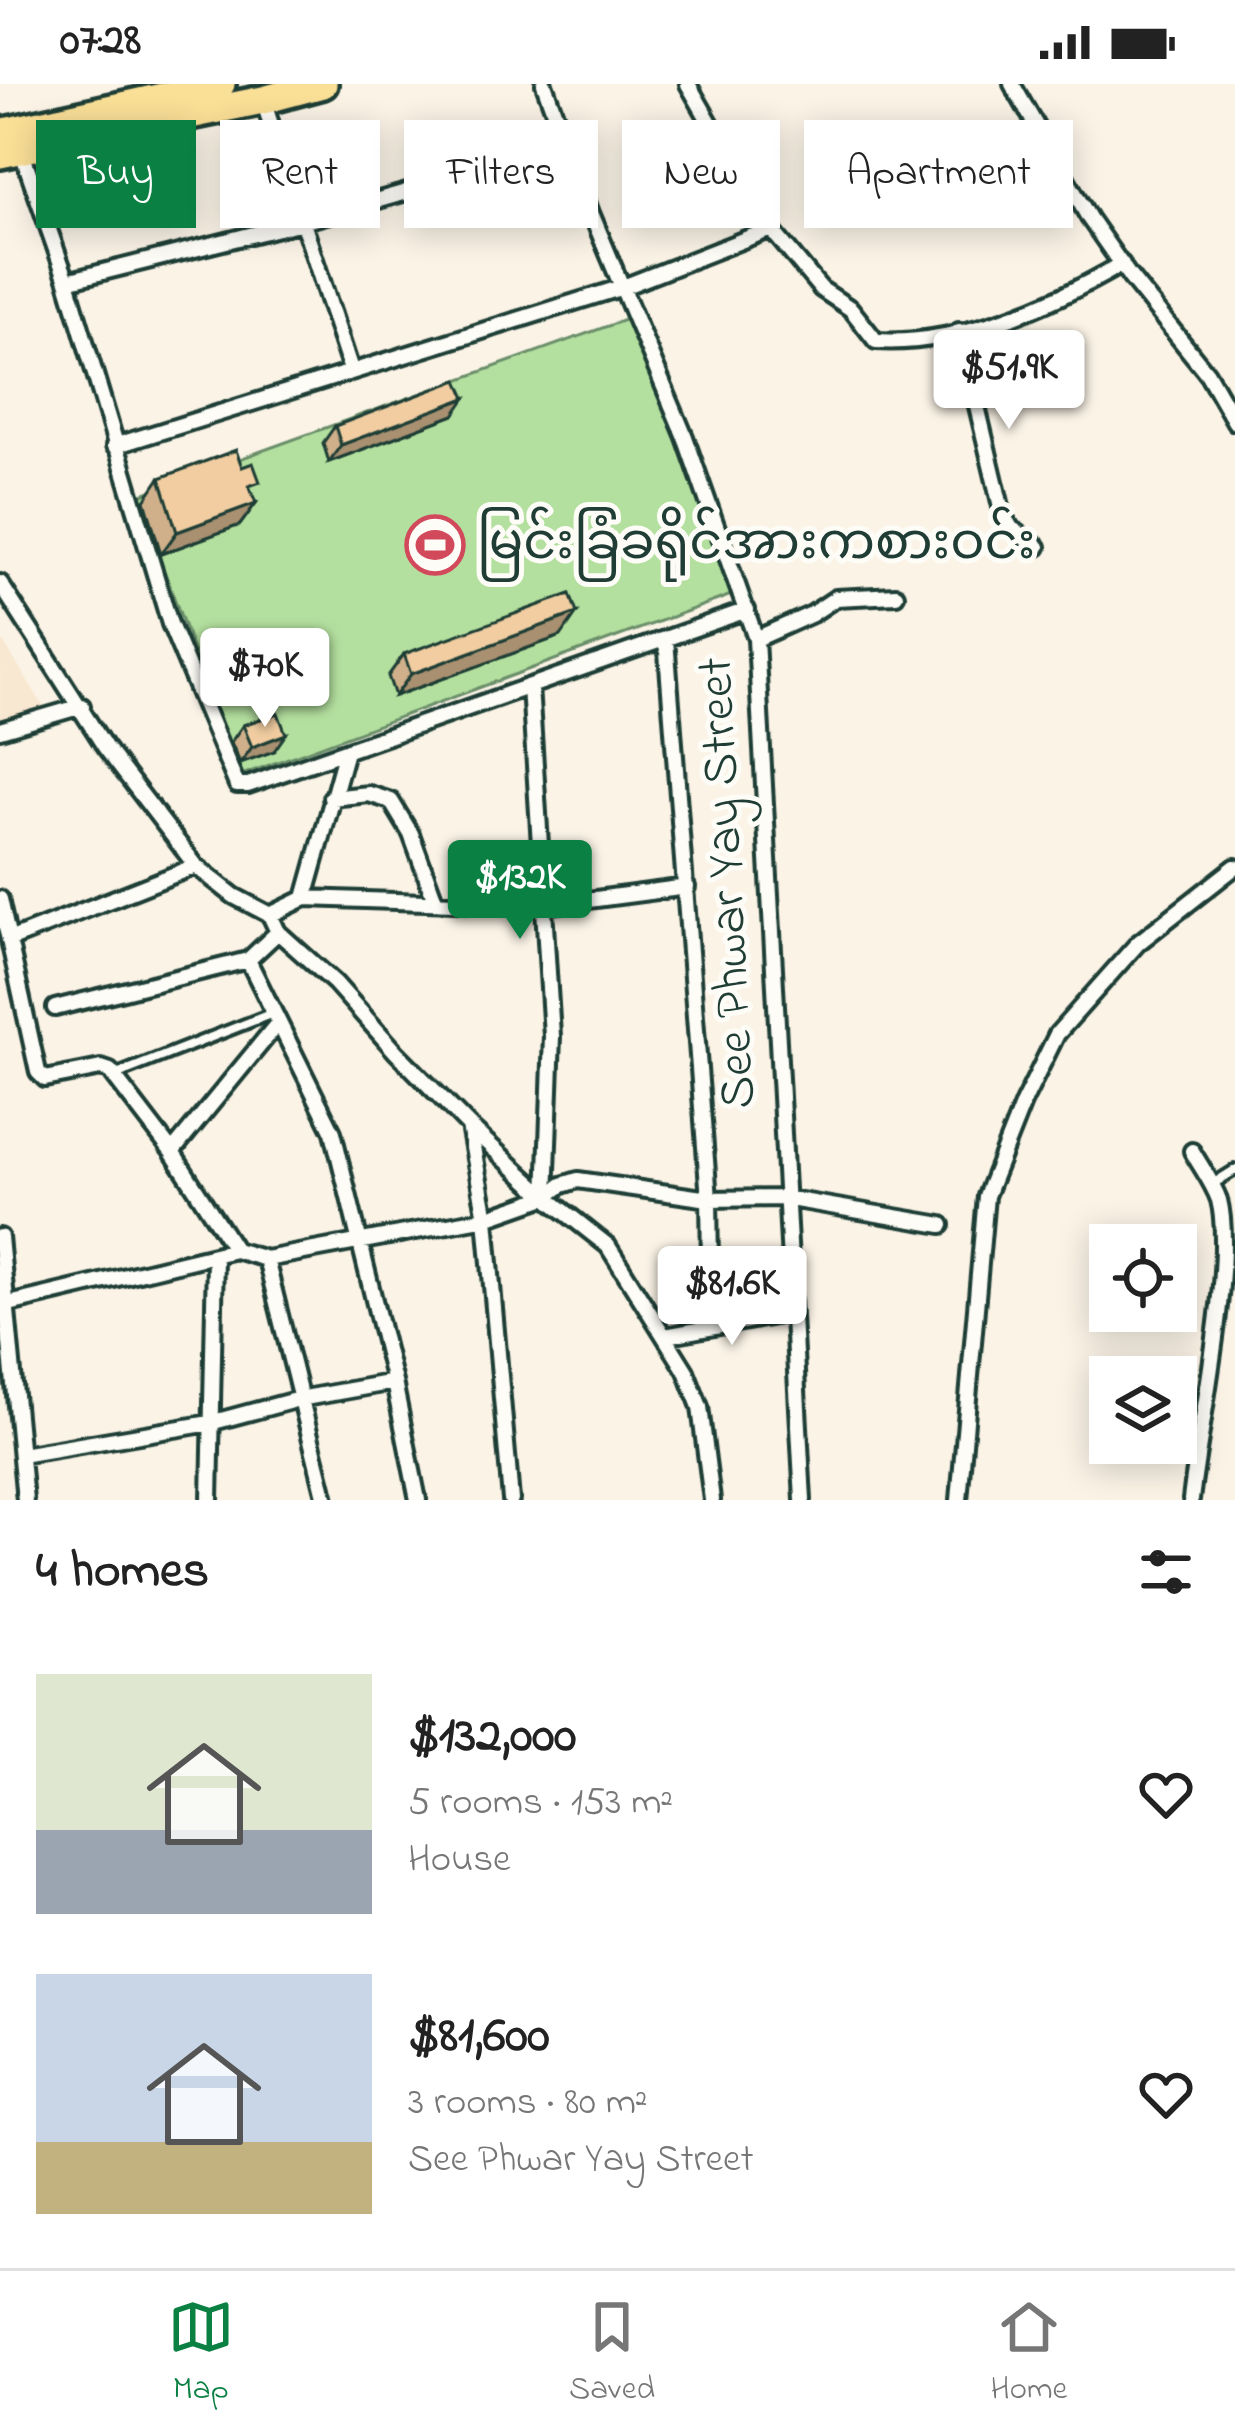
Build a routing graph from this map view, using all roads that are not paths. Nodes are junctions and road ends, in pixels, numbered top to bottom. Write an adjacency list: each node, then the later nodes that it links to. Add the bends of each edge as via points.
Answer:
1 (220, 84): 6 (highway)
2 (323, 84): 7 (highway)
3 (544, 84): 9 (street, See Phwar Yay Street)
4 (688, 84): 14 (street)
5 (1012, 84): 15 (street)
6 (123, 94): 10 (highway)
7 (263, 100): 8 (street); 10 (highway)
8 (269, 120)
9 (557, 120)
10 (7, 146): 16 (street)
11 (598, 224): 17 (street, See Phwar Yay Street)
12 (278, 228): 16 (street)
13 (304, 228): 19 (street)
14 (771, 229): 17 (street); 18 (street, via 876,341)
15 (1122, 264): 18 (street, via 1039,306); 20 (street)
16 (67, 281): 21 (street)
17 (623, 287): 19 (street); 25 (street, See Phwar Yay Street)
18 (959, 332): 22 (street, via 1003,515)
19 (351, 370): 21 (street)
20 (1235, 422)
21 (114, 446): 31 (street, via 170,624 232,779 248,785)
22 (1038, 548)
23 (0, 583): 29 (street)
24 (896, 595): 27 (street, via 836,598)
25 (747, 610): 26 (street); 27 (street, See Phwar Yay Street)
26 (666, 639): 28 (street); 35 (street)
27 (756, 639): 53 (street, See Phwar Yay Street)
28 (530, 686): 31 (street); 39 (street)
29 (82, 706): 30 (street); 33 (street)
30 (0, 730)
31 (346, 751): 32 (street)
32 (331, 798): 37 (street); 38 (street, via 391,801)
33 (196, 866): 40 (street); 42 (street)
34 (1235, 867): 78 (street, via 1111,973 1057,1034 1023,1103 986,1196)
35 (687, 887): 39 (street); 54 (street)
36 (0, 898): 42 (street)
37 (305, 898): 38 (street); 40 (street)
38 (435, 900): 39 (street)
39 (542, 906): 52 (street, via 552,1036)
40 (270, 915): 41 (street)
41 (278, 932): 43 (street); 47 (street)
42 (9, 940): 46 (street, via 38,1072 45,1079 101,1068)
43 (248, 960): 44 (street); 45 (street)
44 (55, 1008)
45 (275, 1018): 46 (lane); 49 (street); 58 (street, via 333,1132)
46 (114, 1075): 49 (street)
47 (469, 1126): 52 (street); 55 (street)
48 (1192, 1151): 51 (street)
49 (172, 1152): 59 (street)
50 (1235, 1170): 51 (lane)
51 (1211, 1185): 79 (street, via 1226,1244)
52 (547, 1197): 54 (street, via 578,1180); 55 (street); 65 (street, via 608,1246)
53 (784, 1198): 54 (street); 56 (street); 63 (street, See Phwar Yay Street)
54 (709, 1199): 64 (street)
55 (486, 1218): 58 (street); 75 (street)
56 (942, 1225)
57 (0, 1237): 62 (street)
58 (361, 1239): 61 (street); 67 (street)
59 (235, 1250): 60 (street); 61 (street)
60 (215, 1258): 62 (street); 69 (street)
61 (266, 1259): 68 (street)
62 (9, 1304): 66 (street)
63 (791, 1313): 64 (street); 77 (street, See Phwar Yay Street)
64 (711, 1326): 65 (street)
65 (665, 1336): 76 (street, via 700,1407)
66 (6, 1340): 70 (street)
67 (394, 1382): 68 (street); 74 (street)
68 (299, 1399): 69 (street); 73 (street)
69 (210, 1424): 70 (street); 72 (street)
70 (21, 1455): 71 (street)
71 (25, 1500)
72 (210, 1500)
73 (326, 1500)
74 (418, 1500)
75 (511, 1500)
76 (712, 1500)
77 (803, 1500)
78 (959, 1500)
79 (1191, 1500)

